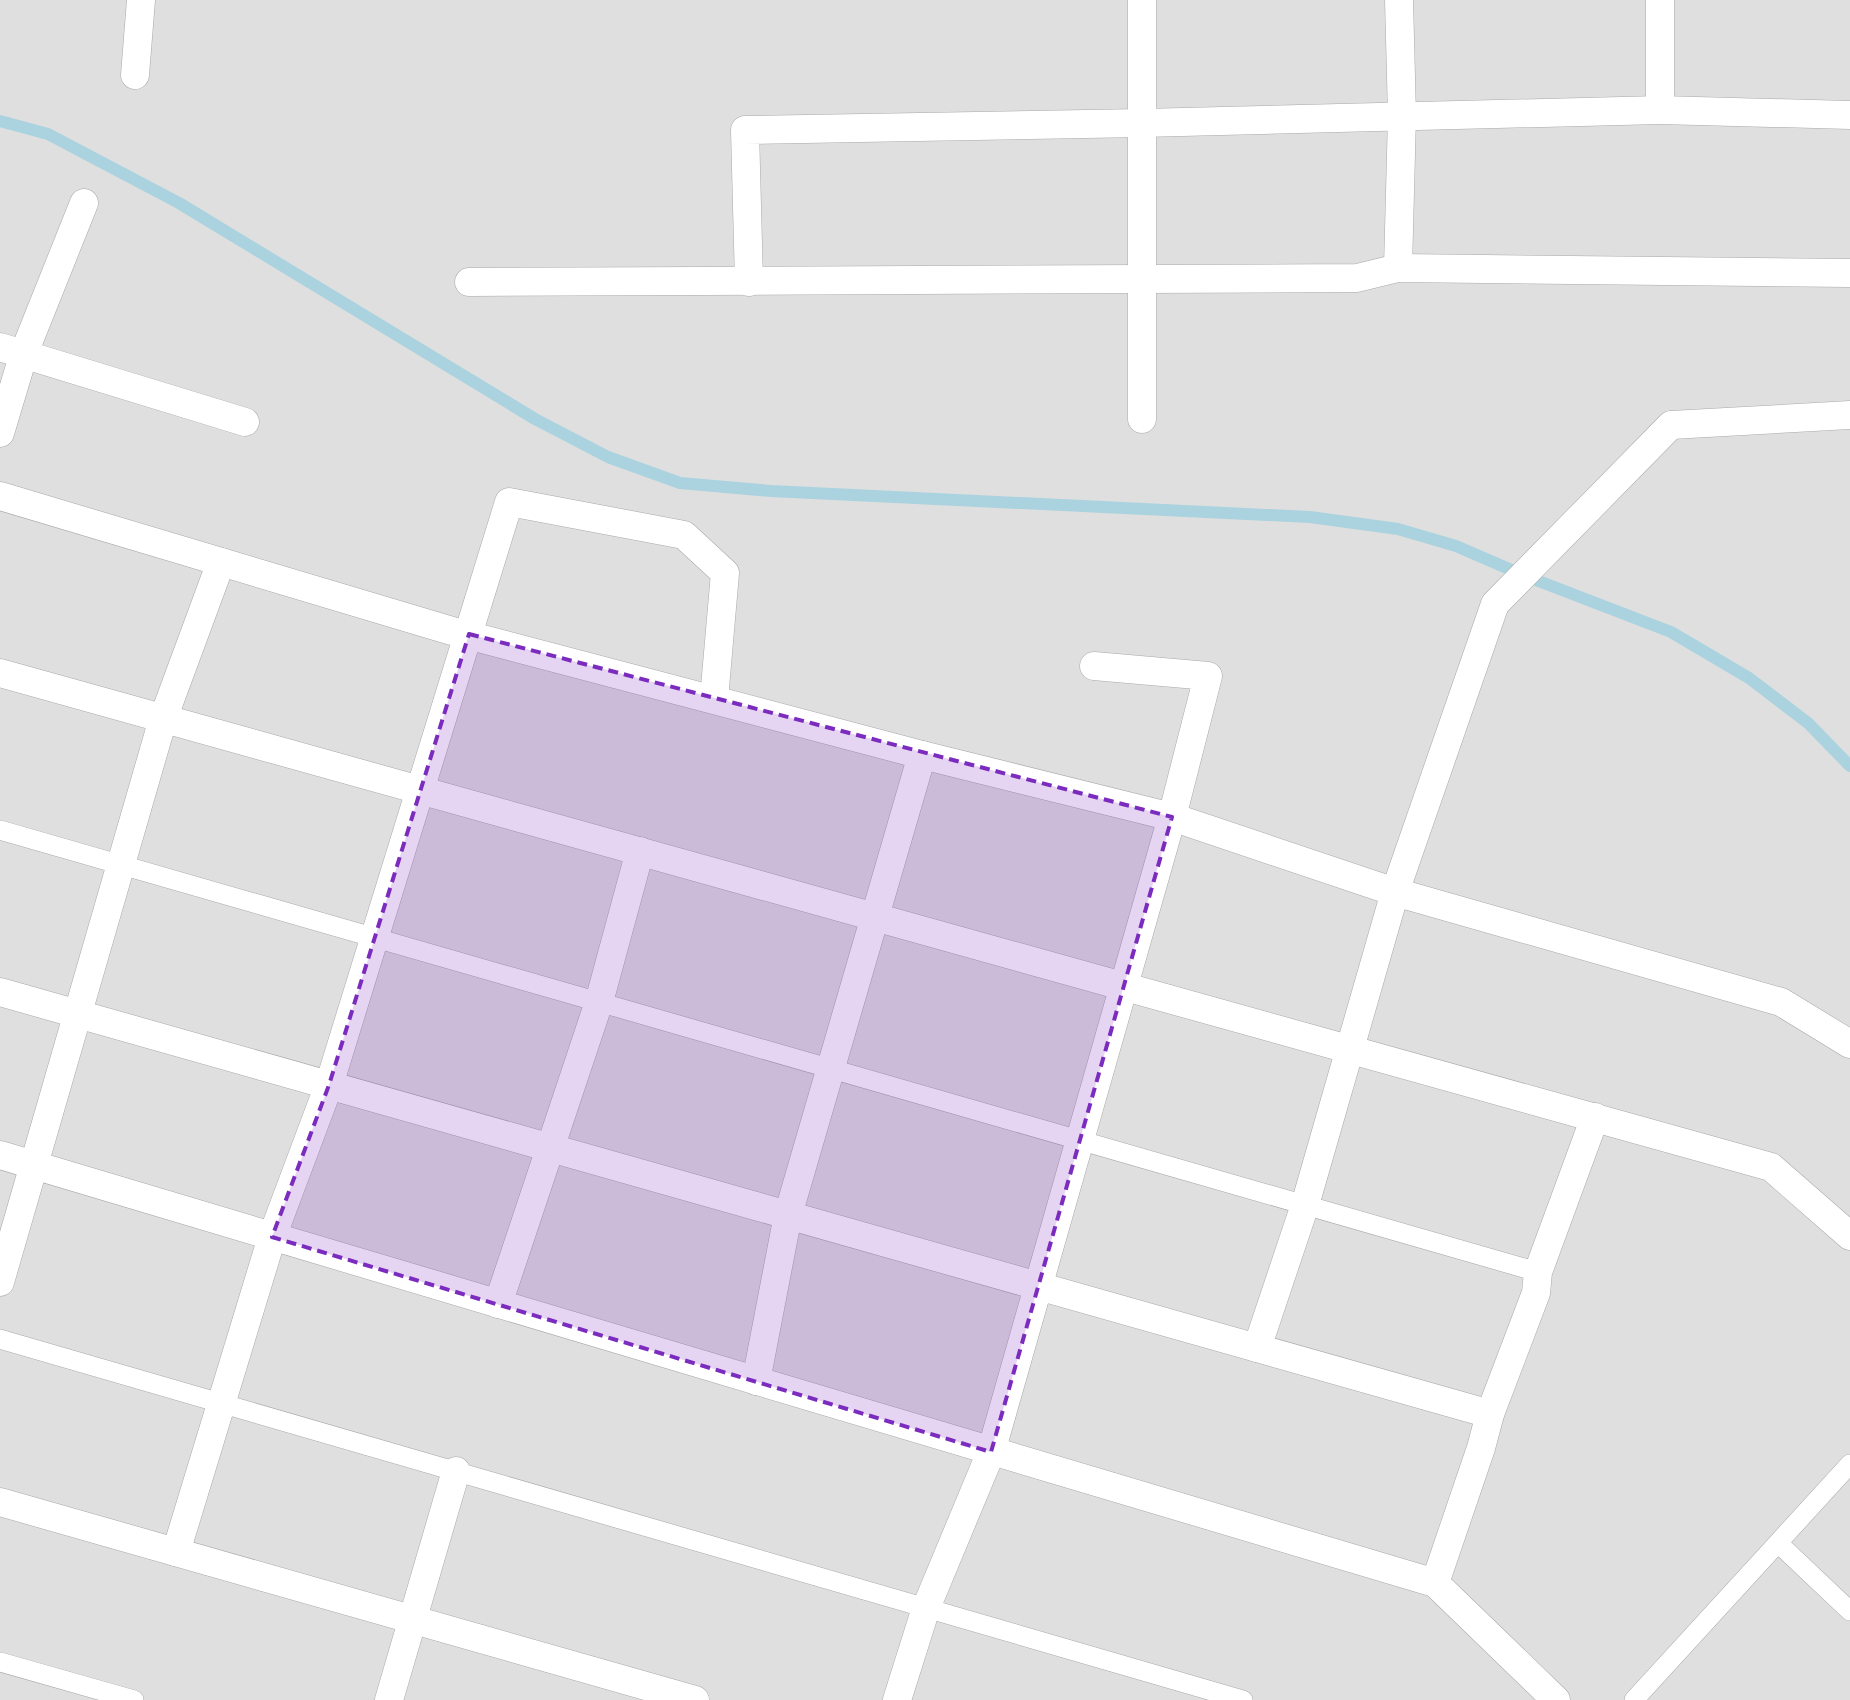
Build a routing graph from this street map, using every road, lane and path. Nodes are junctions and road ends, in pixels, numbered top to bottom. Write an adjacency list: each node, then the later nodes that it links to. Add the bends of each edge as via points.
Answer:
1 (140, 0): 5 (street)
2 (1142, 0): 9 (street)
3 (1399, 0): 8 (street)
4 (1660, 0): 6 (street)
5 (135, 75)
6 (1660, 110): 7 (street); 8 (street)
7 (1850, 115)
8 (1402, 116): 9 (street); 11 (street)
9 (1142, 123): 13 (street); 15 (street, via 745,130)
10 (84, 203): 16 (street)
11 (1398, 268): 12 (street); 13 (street, via 1357,278)
12 (1850, 273)
13 (1142, 278): 15 (street); 18 (street)
14 (469, 282): 15 (street)
15 (749, 282)
16 (12, 350): 19 (street); 20 (street)
17 (1850, 415): 34 (street, via 1671,425 1495,604)
18 (1142, 419)
19 (245, 422)
20 (0, 433)
21 (0, 496): 22 (street)
22 (221, 562): 23 (street); 27 (street)
23 (469, 634): 26 (street); 26 (street, via 509,502 684,535 725,573); 29 (street)
24 (1094, 666): 30 (street, via 1208,676)
25 (0, 673): 27 (street)
26 (714, 700): 28 (street)
27 (163, 719): 29 (street); 33 (street)
28 (922, 755): 30 (street); 35 (street)
29 (420, 790): 32 (street); 36 (street)
30 (1172, 817): 34 (street); 37 (street)
31 (0, 830): 33 (lane)
32 (640, 851): 35 (street); 39 (street)
33 (121, 864): 36 (lane); 40 (street)
34 (1395, 892): 41 (street, via 1781,1002); 42 (street)
35 (875, 916): 37 (street); 43 (street)
36 (375, 938): 39 (lane); 44 (street)
37 (1124, 986): 42 (street); 46 (street)
38 (0, 992): 40 (street)
39 (599, 1002): 43 (lane); 47 (street)
40 (78, 1014): 44 (street); 49 (street)
41 (1850, 1044)
42 (1350, 1050): 45 (street); 50 (street)
43 (832, 1069): 46 (lane); 51 (street)
44 (329, 1085): 47 (street); 53 (street)
45 (1595, 1117): 52 (street, via 1771,1167); 54 (street)
46 (1079, 1140): 50 (lane); 56 (street)
47 (551, 1147): 51 (street); 57 (street)
48 (0, 1155): 49 (street)
49 (34, 1165): 53 (street); 55 (street)
50 (1305, 1205): 54 (lane); 59 (street)
51 (788, 1215): 56 (street); 60 (street)
52 (1850, 1236)
53 (272, 1237): 57 (street); 61 (street)
54 (1538, 1272): 62 (street, via 1536,1293)
55 (0, 1282)
56 (1038, 1285): 59 (street); 63 (street)
57 (498, 1304): 60 (street)
58 (0, 1339): 61 (lane)
59 (1257, 1348): 62 (street)
60 (756, 1381): 63 (street)
61 (222, 1404): 65 (lane); 68 (street)
62 (1490, 1414): 69 (street)
63 (991, 1452): 69 (street); 70 (street)
64 (1850, 1464): 67 (lane)
65 (456, 1472): 70 (lane); 72 (street)
66 (0, 1502): 68 (street)
67 (1778, 1543): 71 (lane); 81 (lane)
68 (176, 1552): 72 (street)
69 (1434, 1583): 80 (street)
70 (926, 1608): 78 (street); 79 (lane)
71 (1850, 1611)
72 (412, 1619): 74 (street); 76 (street)
73 (0, 1662): 75 (lane)
74 (642, 1693): 77 (street)
75 (134, 1700)
76 (389, 1700)
77 (695, 1700)
78 (897, 1700)
79 (1243, 1700)
80 (1556, 1700)
81 (1634, 1700)

